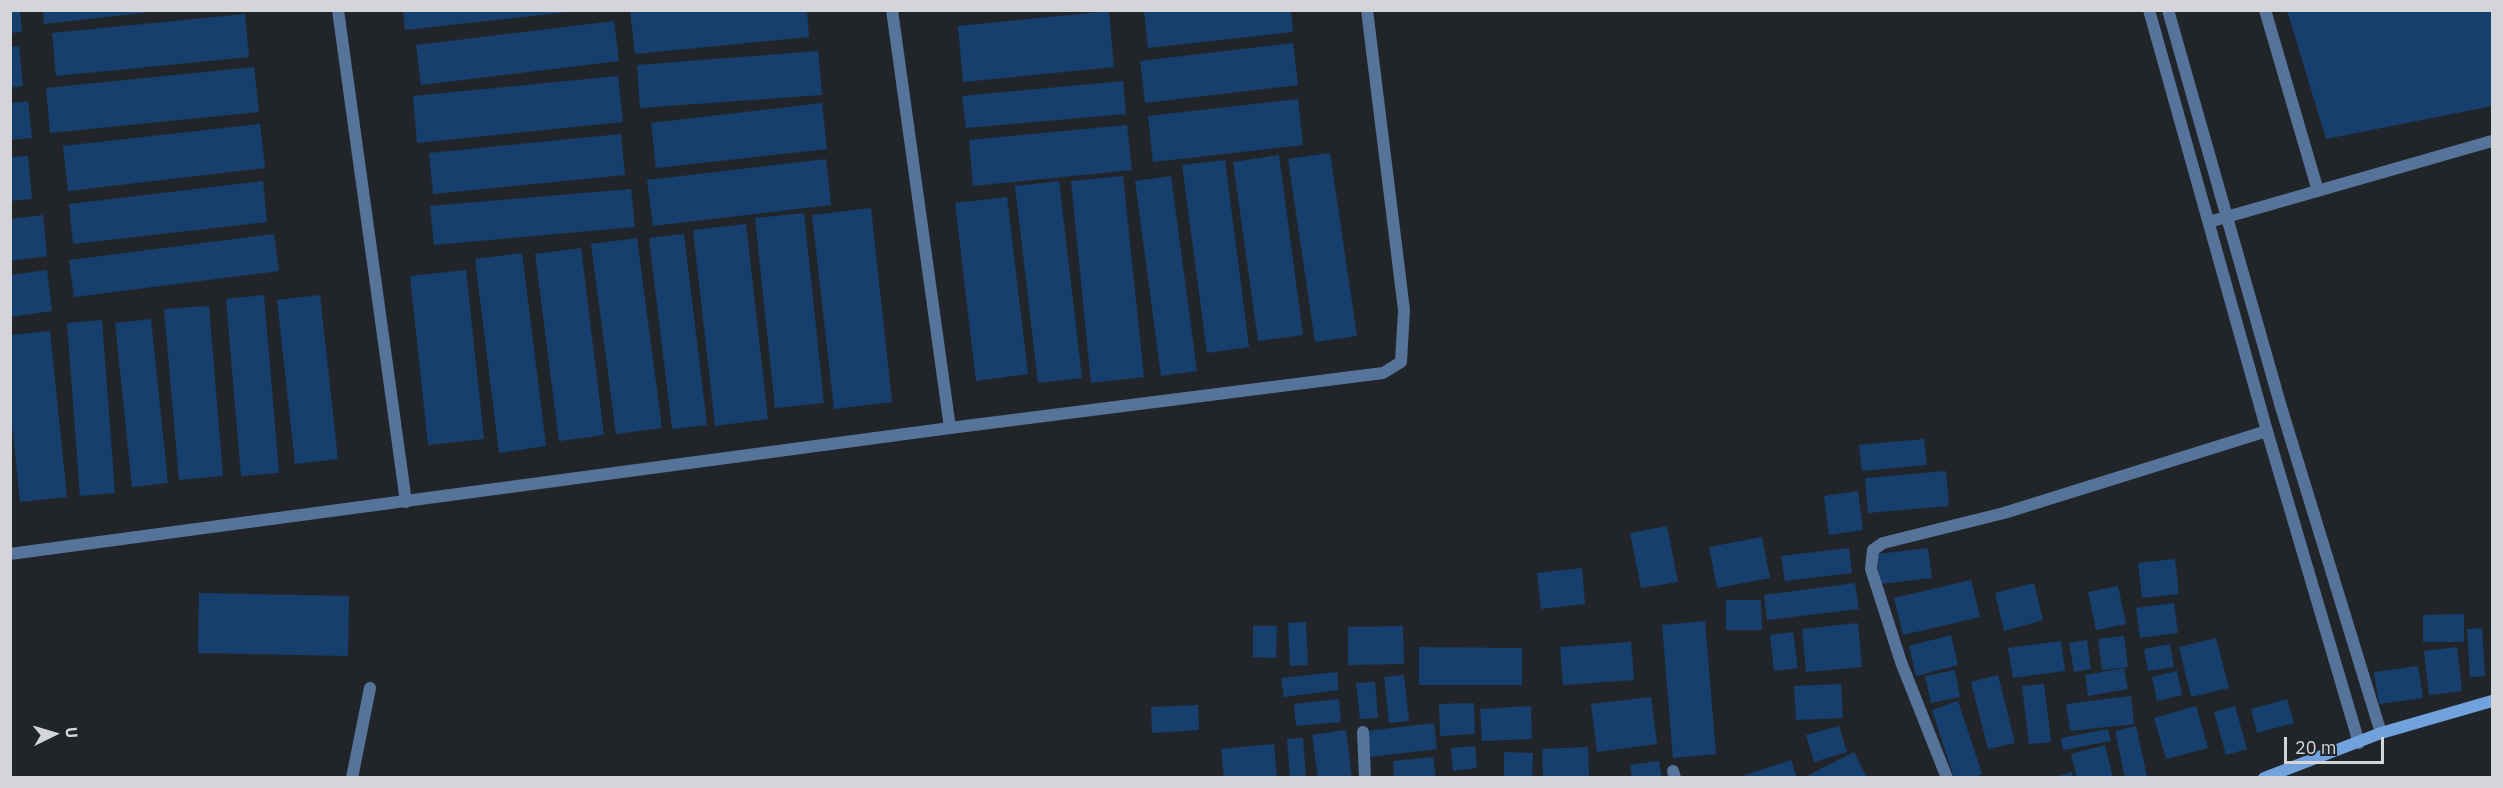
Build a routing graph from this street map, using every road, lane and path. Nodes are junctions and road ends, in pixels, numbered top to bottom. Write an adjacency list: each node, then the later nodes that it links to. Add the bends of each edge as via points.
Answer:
1 (338, 10): 13 (street)
2 (892, 10): 11 (street)
3 (1368, 10): 11 (street, via 1404,310 1401,362 1383,373)
4 (2150, 10): 10 (street)
5 (2168, 10): 9 (street)
6 (2265, 10): 8 (street)
7 (2493, 141): 8 (street)
8 (2318, 191): 9 (street)
9 (2226, 217): 10 (street); 18 (street)
10 (2209, 222): 12 (street)
11 (950, 428): 13 (street)
12 (2267, 431): 19 (street); 22 (street, via 2004,513 1883,543 1873,550 1874,579)
13 (406, 502): 14 (street)
14 (10, 554)
15 (370, 688): 20 (street)
16 (2493, 701): 18 (main road)
17 (1363, 732): 21 (street)
18 (2381, 733): 19 (main road)
19 (2359, 743): 23 (main road)
20 (352, 777)
21 (1365, 777)
22 (1947, 777)
23 (2264, 777)

